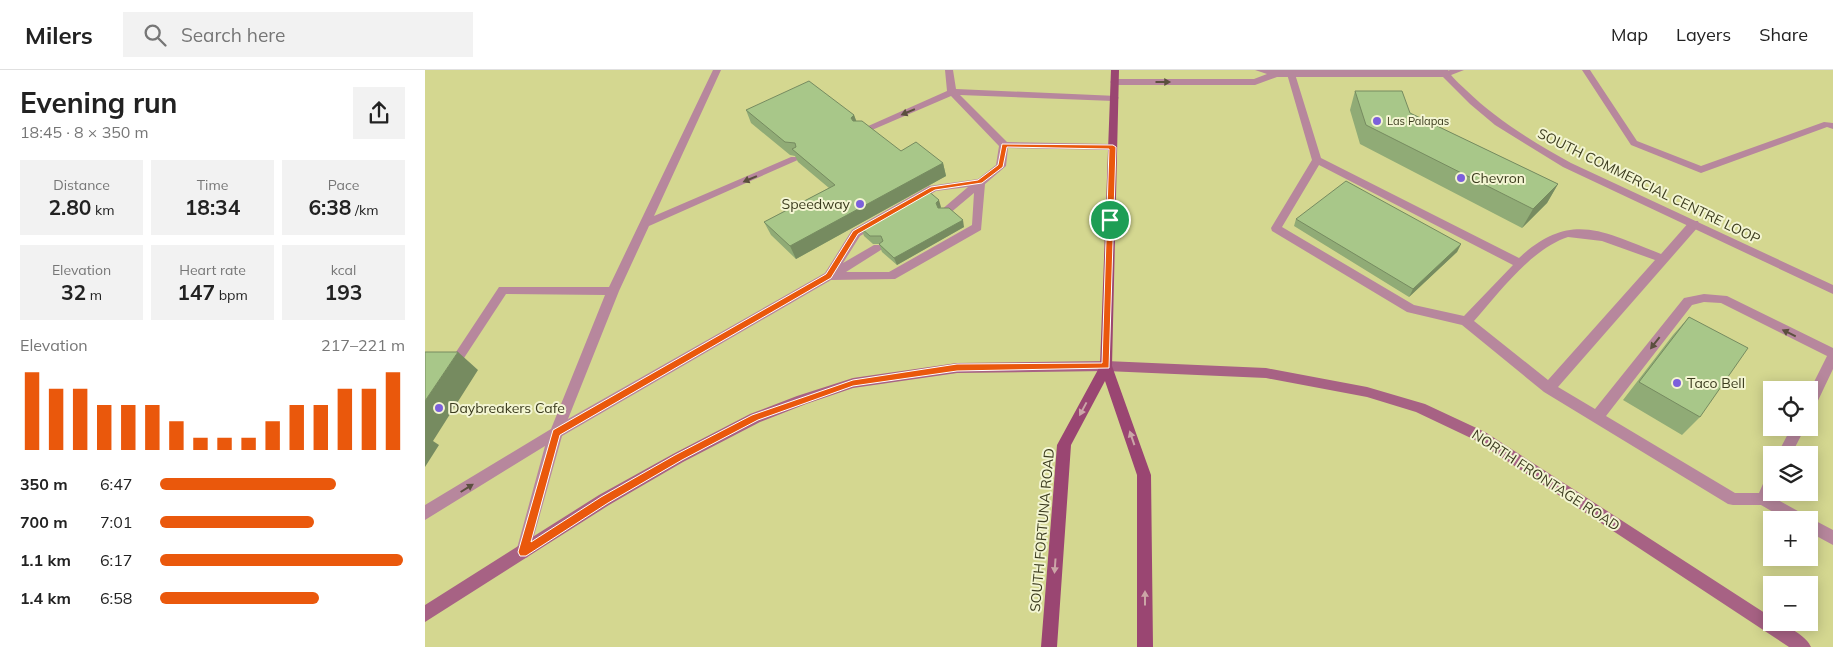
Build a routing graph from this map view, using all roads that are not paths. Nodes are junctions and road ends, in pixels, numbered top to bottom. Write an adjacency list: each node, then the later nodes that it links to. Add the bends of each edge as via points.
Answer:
1 (717, 70): 21 (street)
2 (949, 70): 11 (street)
3 (1115, 70): 10 (main road, SOUTH FORTUNA ROAD)
4 (1259, 70): 8 (street)
5 (1460, 70): 7 (street)
6 (1586, 70): 13 (street, via 1634,143 1701,170 1827,124)
7 (1445, 72): 9 (street); 22 (street, SOUTH COMMERCIAL CENTRE LOOP, via 1472,101 1534,146 1567,165)
8 (1277, 74): 9 (street); 10 (street, one-way to 8, via 1255,82)
9 (1291, 74): 18 (street)
10 (1114, 82): 12 (main road, SOUTH FORTUNA ROAD)
11 (952, 92): 12 (street); 14 (street, one-way to 14); 15 (street)
12 (1114, 98): 16 (main road, SOUTH FORTUNA ROAD)
13 (1833, 126)
14 (862, 131)
15 (1004, 146): 16 (street); 19 (street, via 1001,166)
16 (1113, 147): 32 (main road, SOUTH FORTUNA ROAD)
17 (795, 159): 21 (street, one-way to 21)
18 (1317, 160): 25 (street); 29 (street, via 1276,228 1411,310)
19 (980, 182): 20 (street); 26 (street, via 933,188 856,233); 26 (street, via 977,227 891,276)
20 (945, 211)
21 (645, 224): 28 (street)
22 (1694, 224): 24 (street); 27 (street, SOUTH COMMERCIAL CENTRE LOOP)
23 (877, 248): 26 (street)
24 (1663, 259): 25 (street, via 1599,236 1566,233 1541,245); 34 (street)
25 (1521, 264): 29 (street)
26 (829, 276): 36 (street)
27 (1833, 290)
28 (613, 291): 30 (street, via 503,290); 36 (street)
29 (1466, 321): 34 (street)
30 (460, 355)
31 (1833, 355): 33 (street); 35 (street, one-way to 35, via 1723,299 1687,301)
32 (1106, 366): 43 (main road, NORTH FRONTAGE ROAD, via 957,368 853,383 755,418 605,500); 45 (main road, SOUTH FORTUNA ROAD, one-way to 45, via 1064,445); 46 (main road, SOUTH FORTUNA ROAD, one-way to 32, via 1144,475); 47 (main road, NORTH FRONTAGE ROAD, via 1266,373 1367,392 1420,408 1480,436)
33 (1818, 386)
34 (1549, 388): 35 (street)
35 (1597, 417): 37 (street, via 1733,498)
36 (556, 432): 40 (street, one-way to 36); 43 (street)
37 (1763, 498)
38 (1768, 501): 39 (street)
39 (1785, 511)
40 (425, 513)
41 (1818, 530): 42 (street)
42 (1833, 538)
43 (523, 552): 44 (main road, NORTH FRONTAGE ROAD)
44 (425, 614)
45 (1049, 647)
46 (1145, 647)
47 (1803, 647)

